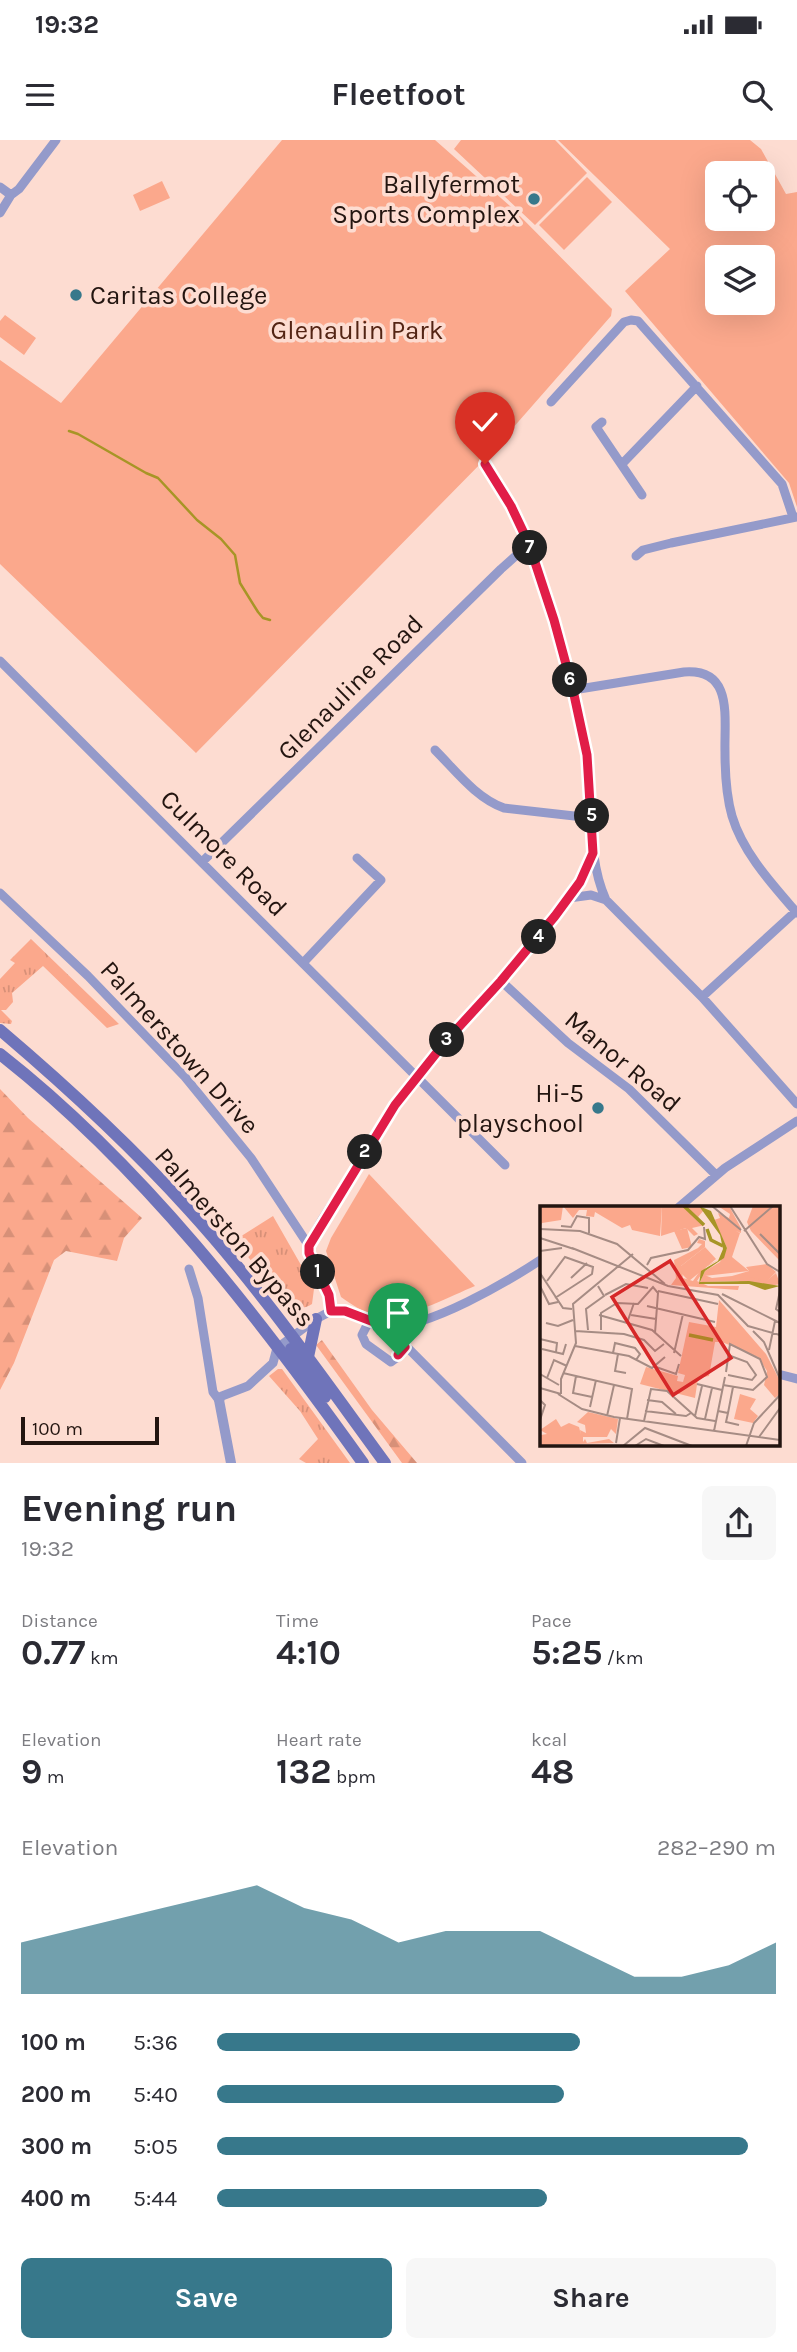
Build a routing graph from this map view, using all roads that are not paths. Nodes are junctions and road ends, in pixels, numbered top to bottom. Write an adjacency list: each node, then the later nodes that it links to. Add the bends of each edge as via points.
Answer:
1 (56, 140): 3 (street)
2 (0, 187): 3 (street)
3 (11, 195): 4 (street)
4 (0, 213)
5 (697, 386): 6 (street, via 638,321 631,320 611,335); 9 (street); 11 (street, via 782,484)
6 (551, 402)
7 (602, 422): 9 (street, via 596,427)
8 (485, 464): 12 (street)
9 (622, 464): 10 (street)
10 (642, 495)
11 (795, 517): 13 (street, via 671,543)
12 (529, 544): 15 (street); 20 (street, Glenauline Road)
13 (636, 556)
14 (0, 661): 20 (street, Culmore Road)
15 (573, 690): 17 (street, via 587,755); 24 (street, via 684,672 707,673 725,702 726,785 732,817 764,874)
16 (435, 750): 17 (street, via 492,803)
17 (593, 818): 18 (street)
18 (593, 853): 22 (street); 23 (street)
19 (357, 858): 25 (street, via 381,880)
20 (202, 862): 25 (street, Culmore Road)
21 (0, 893): 36 (street, Palmerstown Drive, via 129,1016 185,1077 251,1158)
22 (569, 898): 23 (street, via 591,895); 26 (street)
23 (606, 900): 27 (street)
24 (796, 912): 27 (street)
25 (303, 963): 30 (street, Culmore Road)
26 (501, 981): 30 (street); 34 (street, Manor Road, via 568,1044 629,1089)
27 (702, 997): 31 (street)
28 (0, 1030): 39 (main road, Palmerston Bypass, via 189,1209)
29 (0, 1054): 40 (main road, Palmerston Bypass, via 131,1172 180,1224)
30 (417, 1076): 33 (street, Culmore Road); 36 (street, via 388,1115)
31 (797, 1104)
32 (797, 1121): 34 (street)
33 (505, 1165)
34 (716, 1175): 35 (street)
35 (680, 1206)
36 (309, 1246): 41 (street, Palmerstown Drive)
37 (540, 1260): 44 (street, via 470,1300 421,1320)
38 (189, 1269): 51 (street)
39 (241, 1271): 40 (main road, via 244,1289); 45 (main road, Palmerston Bypass)
40 (233, 1292): 47 (main road, Palmerston Bypass)
41 (331, 1311): 42 (street); 43 (street, via 345,1311)
42 (316, 1319): 45 (street); 48 (main road)
43 (369, 1321): 44 (street); 46 (street, via 362,1335 366,1344 391,1362)
44 (387, 1327): 46 (street)
45 (292, 1336): 47 (street); 48 (main road, Palmerston Bypass); 52 (main road, via 291,1348)
46 (405, 1347): 55 (street)
47 (278, 1348): 51 (street, via 273,1363 252,1382); 52 (main road, Palmerston Bypass)
48 (308, 1357): 54 (main road, Palmerston Bypass)
49 (780, 1375): 50 (street)
50 (797, 1379)
51 (219, 1400): 53 (street)
52 (361, 1461)
53 (230, 1463)
54 (385, 1463)
55 (522, 1463)

